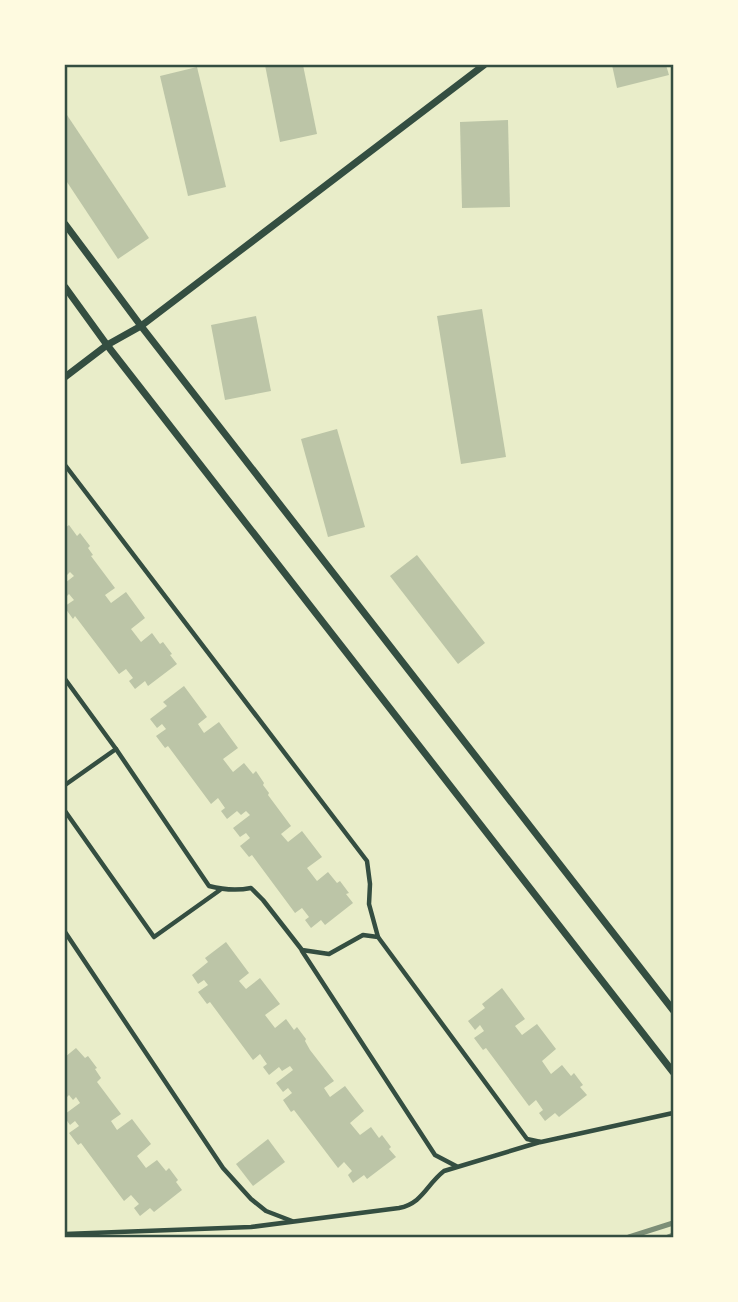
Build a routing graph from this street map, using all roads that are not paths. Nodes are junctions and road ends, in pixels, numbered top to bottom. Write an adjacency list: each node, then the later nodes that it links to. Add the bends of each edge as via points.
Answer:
1 (484, 65): 4 (street)
2 (65, 224): 4 (street)
3 (65, 287): 5 (street)
4 (141, 326): 5 (street); 16 (street)
5 (107, 345): 6 (street); 17 (street)
6 (65, 377)
7 (65, 465): 14 (lane, via 367,862 369,904)
8 (65, 679): 9 (lane)
9 (116, 749): 10 (lane); 12 (lane, via 209,886)
10 (65, 785)
11 (65, 811): 12 (lane, via 154,937)
12 (220, 889): 15 (lane, via 251,888)
13 (65, 932): 21 (lane, via 223,1168 266,1211)
14 (378, 937): 15 (lane, via 363,935 328,954); 19 (lane, via 527,1139)
15 (302, 950): 20 (lane, via 435,1155)
16 (673, 1010)
17 (673, 1072)
18 (673, 1113): 19 (lane)
19 (541, 1142): 20 (lane)
20 (457, 1166): 21 (lane, via 433,1180 410,1206)
21 (294, 1222): 22 (lane)
22 (65, 1234)

